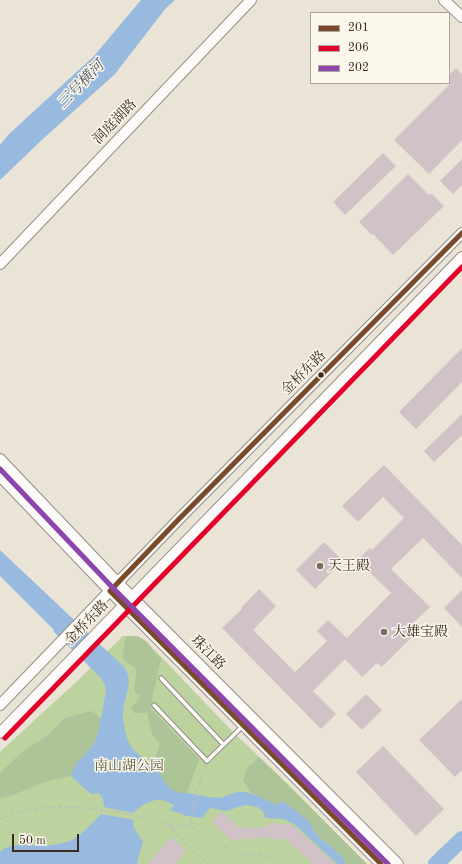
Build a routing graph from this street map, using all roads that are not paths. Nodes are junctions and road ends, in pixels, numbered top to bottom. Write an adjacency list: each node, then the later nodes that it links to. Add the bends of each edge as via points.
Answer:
1 (250, 0): 6 (street, 洞庭湖路)
2 (444, 0): 3 (street)
3 (462, 17)
4 (462, 233): 9 (street, 金桥东路)
5 (462, 256): 11 (street, 金桥东路)
6 (0, 264)
7 (0, 459): 9 (street, 珠江路)
8 (0, 476): 10 (street, 珠江路)
9 (118, 583): 10 (street, 金桥东路); 11 (street, 珠江路)
10 (110, 591): 12 (street, 珠江路); 14 (street, 金桥东路)
11 (132, 596): 12 (street, 金桥东路); 16 (street, 珠江路)
12 (125, 604): 17 (street, 金桥东路); 19 (street, 珠江路)
13 (161, 678): 18 (lane)
14 (0, 705)
15 (154, 705): 18 (lane, via 207,761)
16 (252, 717): 18 (lane); 20 (street, 珠江路)
17 (0, 733)
18 (224, 744)
19 (381, 864)
20 (398, 864)

